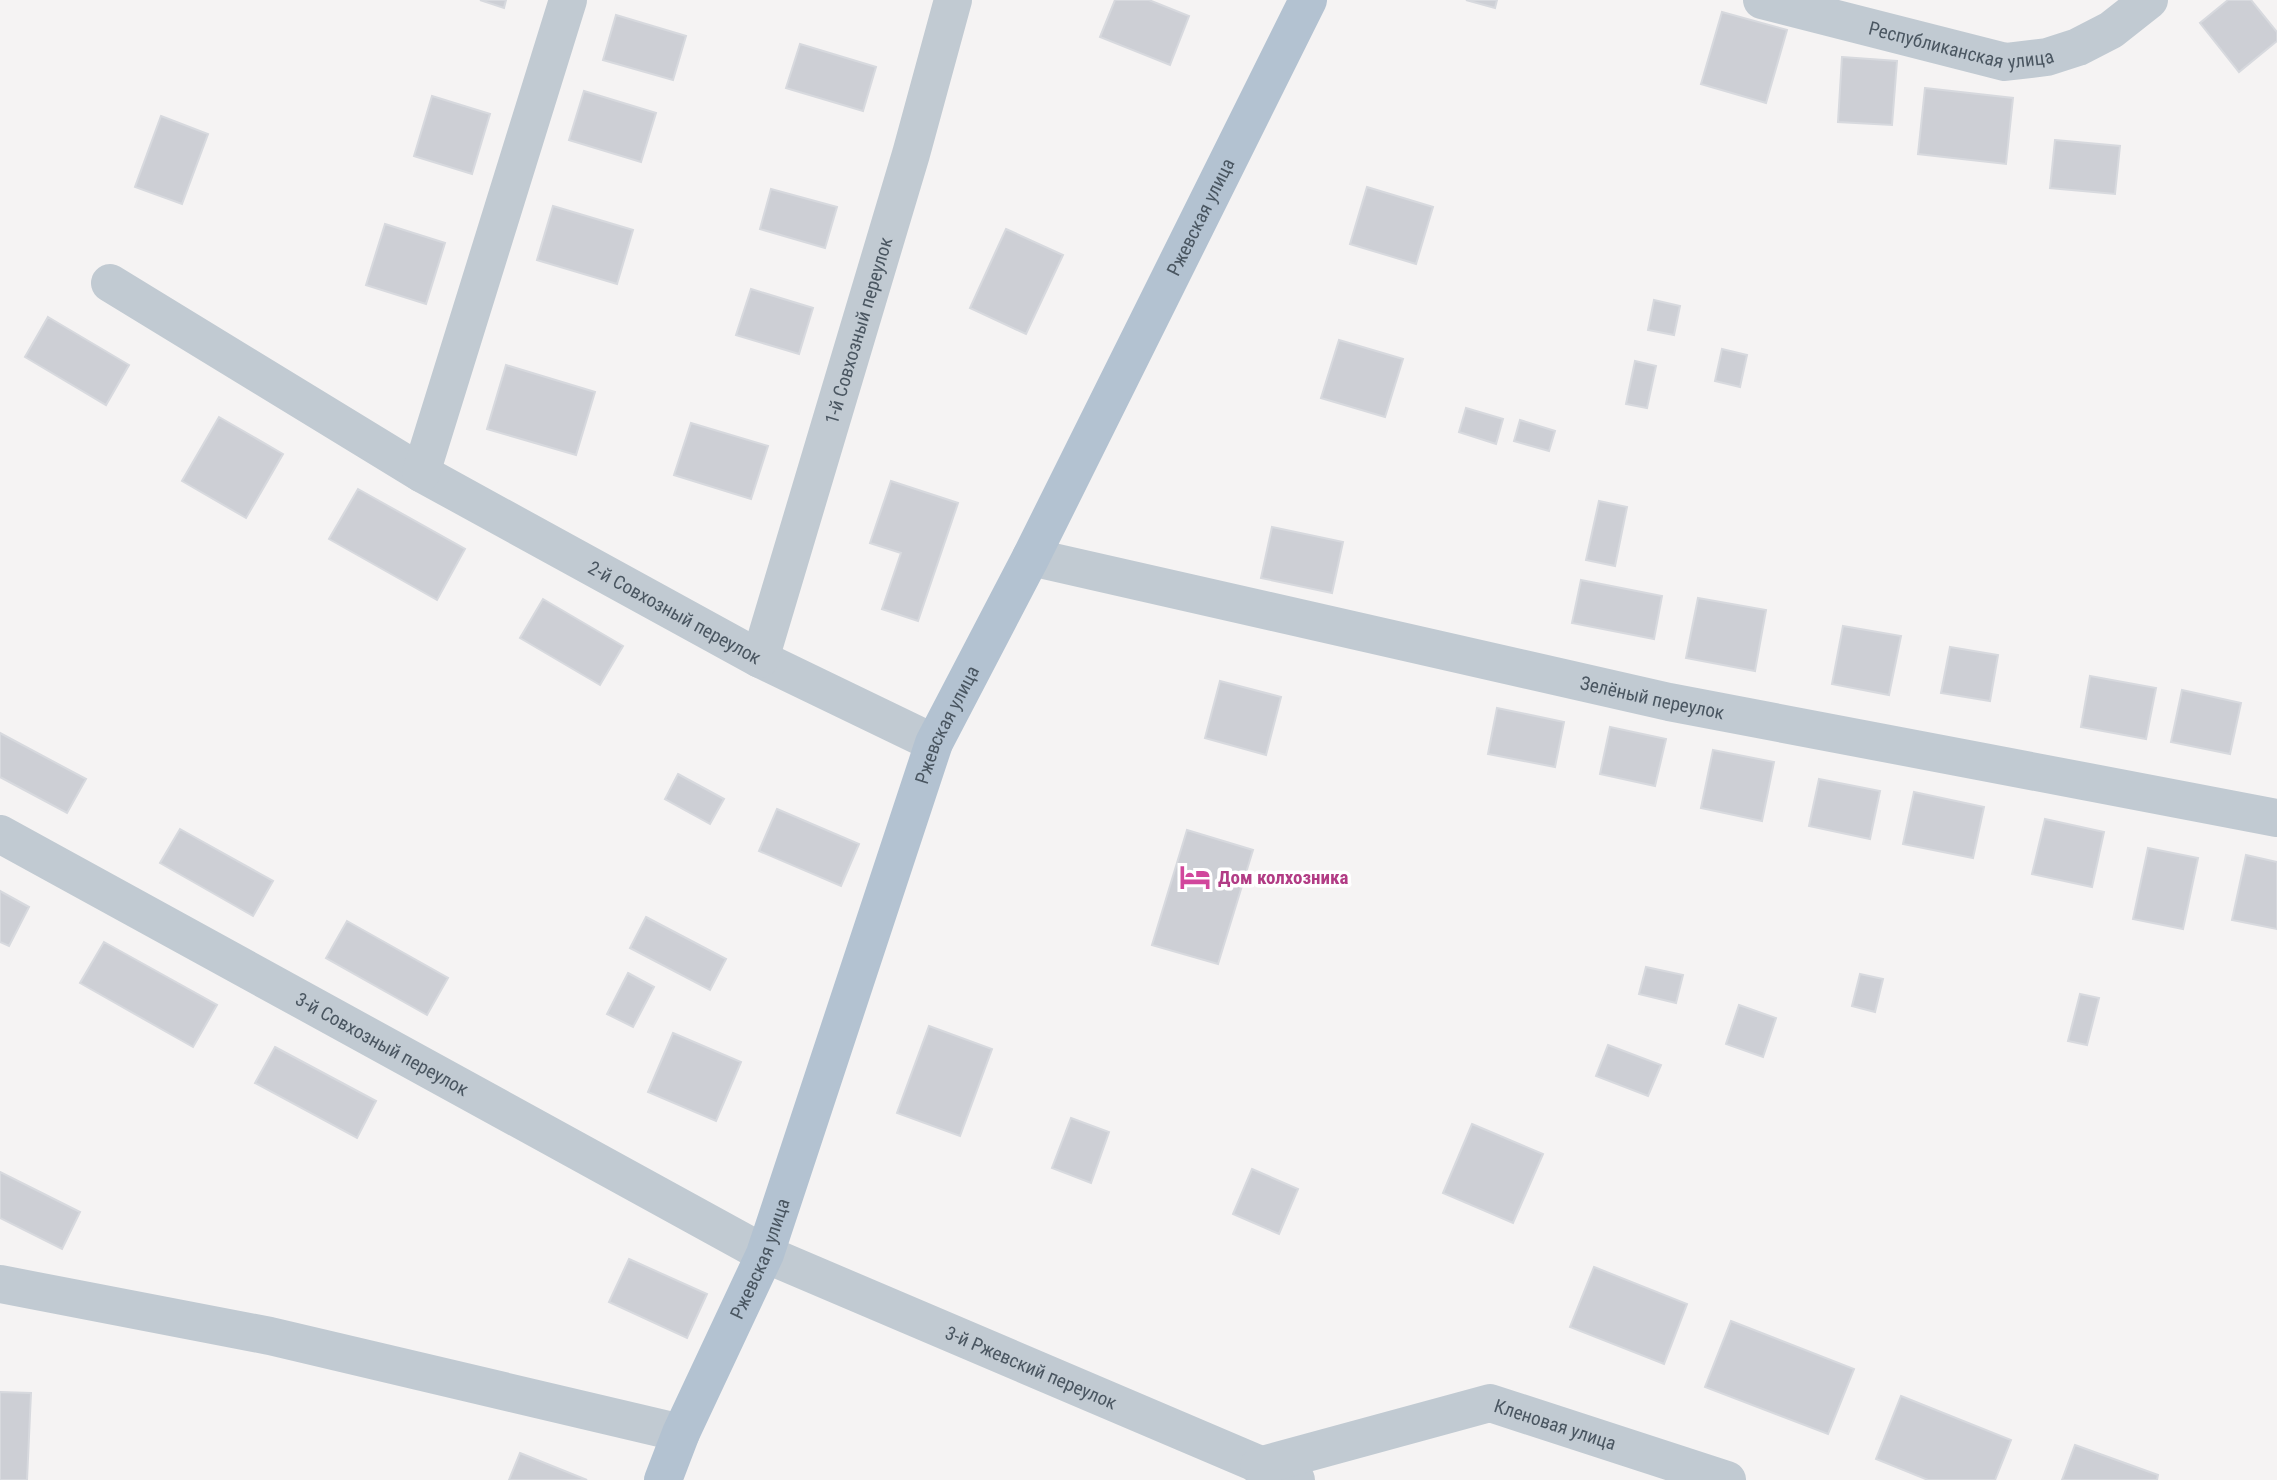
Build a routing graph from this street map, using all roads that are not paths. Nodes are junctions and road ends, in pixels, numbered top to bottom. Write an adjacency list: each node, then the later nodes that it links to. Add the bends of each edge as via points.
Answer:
1 (568, 0): 7 (street)
2 (953, 0): 9 (street, 1-й Совхозный переулок, via 908,167)
3 (1308, 0): 8 (main road, Ржевская улица)
4 (1762, 0): 5 (street, Республиканская улица, via 2005,62 2047,57 2078,47 2111,30)
5 (2149, 0)
6 (110, 283): 7 (street, 2-й Совхозный переулок)
7 (421, 473): 9 (street, 2-й Совхозный переулок)
8 (1031, 557): 10 (main road, Ржевская улица); 11 (street, Зелёный переулок, via 1669,702)
9 (760, 659): 10 (street, 2-й Совхозный переулок)
10 (934, 743): 13 (main road, Ржевская улица)
11 (2277, 818)
12 (0, 834): 13 (street, 3-й Совхозный переулок)
13 (765, 1254): 15 (main road, Ржевская улица); 16 (street, 3-й Ржевский переулок)
14 (0, 1284): 15 (street, via 270,1336)
15 (681, 1433): 17 (main road, Ржевская улица)
16 (1259, 1466): 18 (street, 3-й Ржевский переулок); 19 (street, Кленовая улица, via 1490,1403)
17 (663, 1480)
18 (1296, 1480)
19 (1727, 1480)

